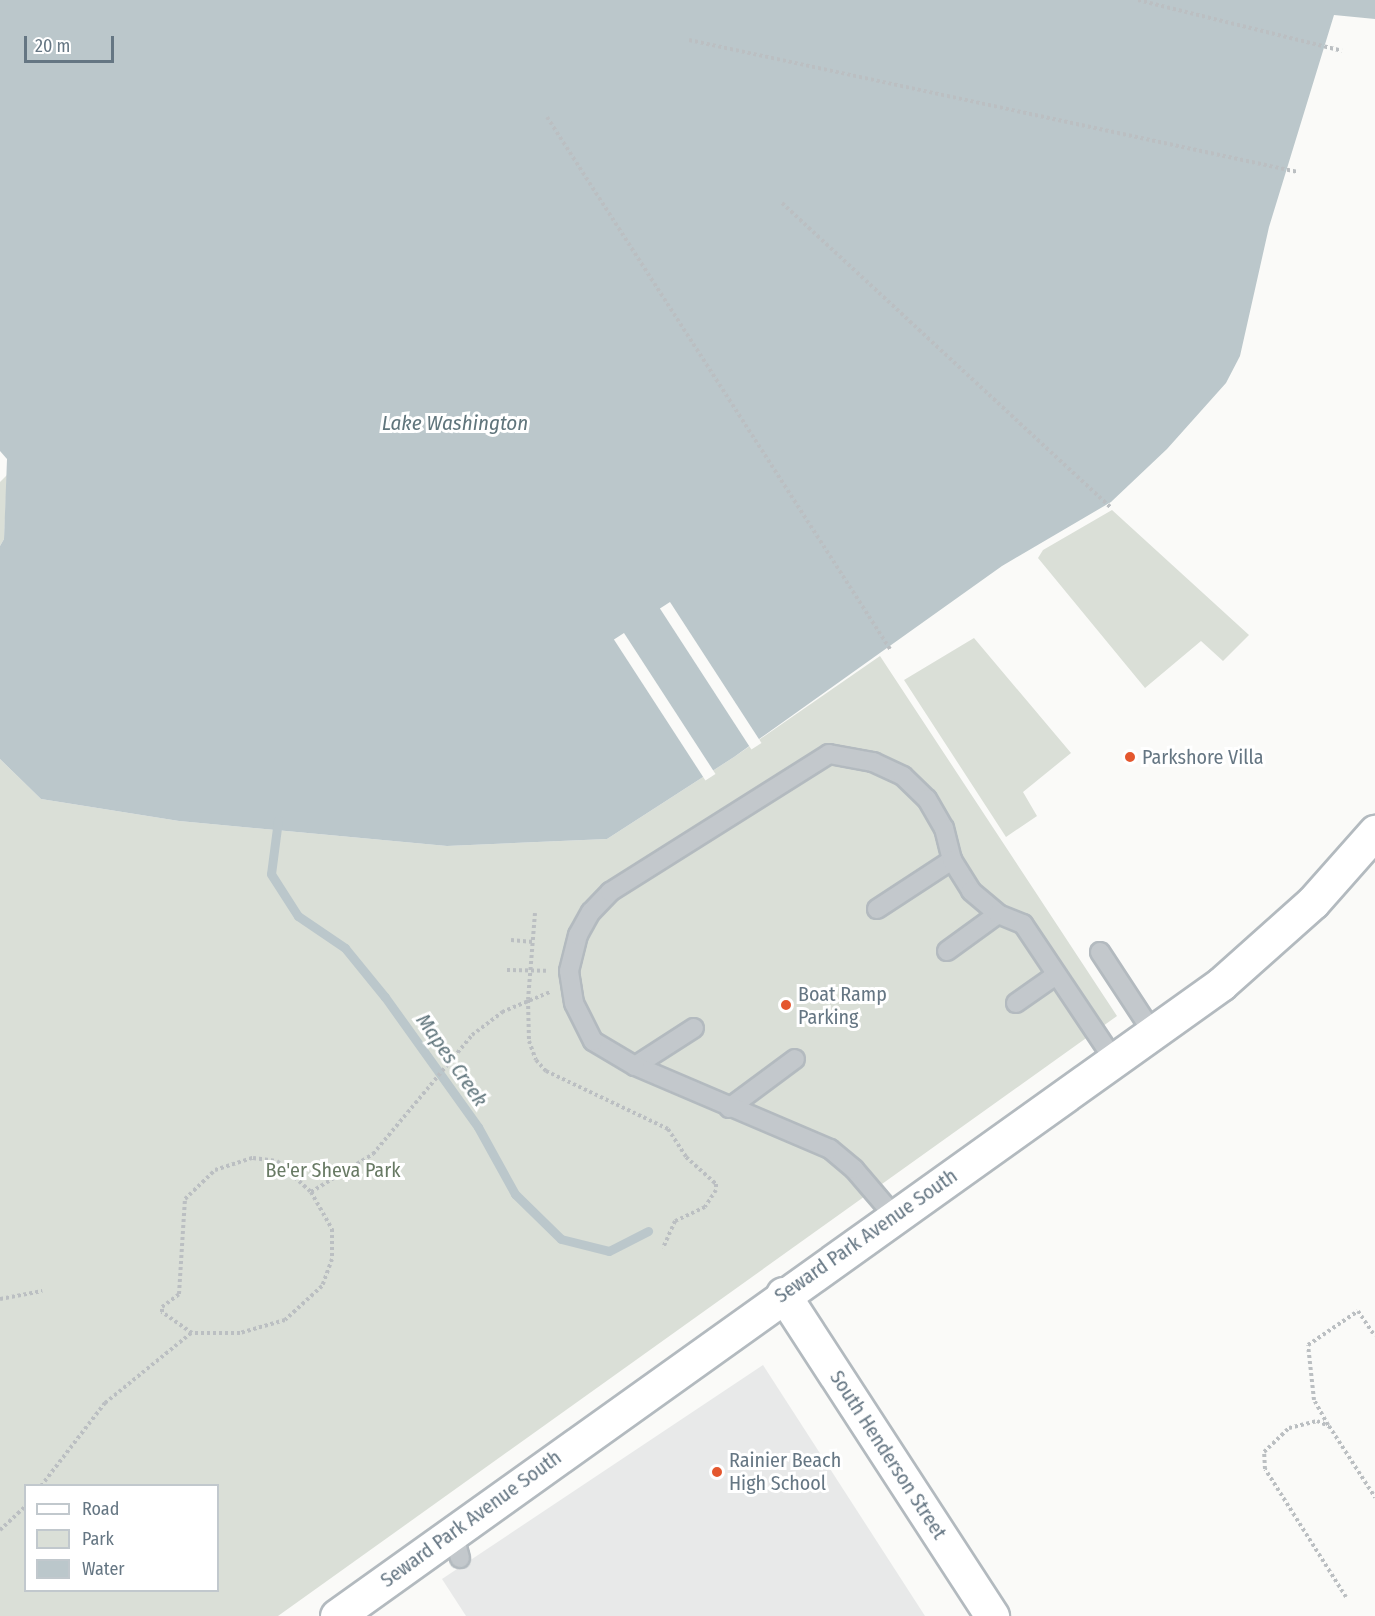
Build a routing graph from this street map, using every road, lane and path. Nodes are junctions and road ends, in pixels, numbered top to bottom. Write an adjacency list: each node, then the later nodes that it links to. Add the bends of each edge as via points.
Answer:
1 (1137, 0): 3 (path)
2 (688, 40): 5 (path)
3 (1342, 51)
4 (548, 117): 8 (path)
5 (1298, 172)
6 (782, 203): 7 (path)
7 (1110, 507)
8 (890, 649)
9 (1375, 832): 25 (street, Seward Park Avenue South, via 1313,903 1268,945)
10 (952, 860): 11 (lane); 13 (lane, via 971,891); 21 (lane, via 944,828 927,799 903,776 873,762 830,754 610,892 591,912 578,935)
11 (877, 909)
12 (535, 913): 15 (path)
13 (998, 914): 16 (lane); 20 (lane, via 1023,924)
14 (511, 940): 15 (path)
15 (533, 942): 19 (path)
16 (946, 951)
17 (1100, 952): 25 (lane)
18 (507, 970): 19 (path)
19 (531, 970): 21 (path); 22 (path)
20 (1056, 975): 23 (lane); 27 (lane)
21 (570, 978): 22 (path); 28 (lane, via 574,1003 593,1041)
22 (528, 1000): 30 (path, via 501,1012 450,1058 373,1154); 32 (path, via 531,1050 546,1071 663,1125 673,1133 686,1157 713,1179 716,1190 712,1197 698,1211 675,1221)
23 (1016, 1003)
24 (694, 1028): 28 (lane)
25 (1153, 1033): 27 (street, Seward Park Avenue South)
26 (795, 1059): 29 (lane)
27 (1114, 1060): 31 (street, Seward Park Avenue South)
28 (635, 1066): 29 (lane)
29 (729, 1108): 31 (lane, via 830,1149 854,1169)
30 (312, 1192): 36 (path, via 332,1229 332,1259 322,1286 285,1320 262,1329); 36 (path, via 277,1161 253,1158 215,1170 184,1199 179,1294 162,1306 162,1312)
31 (895, 1217): 34 (street, Seward Park Avenue South)
32 (663, 1248)
33 (42, 1291): 35 (path)
34 (783, 1294): 44 (street, Seward Park Avenue South, via 457,1545); 45 (street, South Henderson Street)
35 (0, 1299)
36 (192, 1333): 39 (path, via 105,1403)
37 (1375, 1336): 38 (path, via 1358,1311 1308,1345 1314,1400)
38 (1329, 1426): 40 (path); 43 (path, via 1317,1421 1288,1428 1264,1452 1265,1469)
39 (42, 1484)
40 (1375, 1497)
41 (24, 1508): 42 (path)
42 (0, 1530)
43 (1346, 1597)
44 (337, 1616)
45 (993, 1616)

